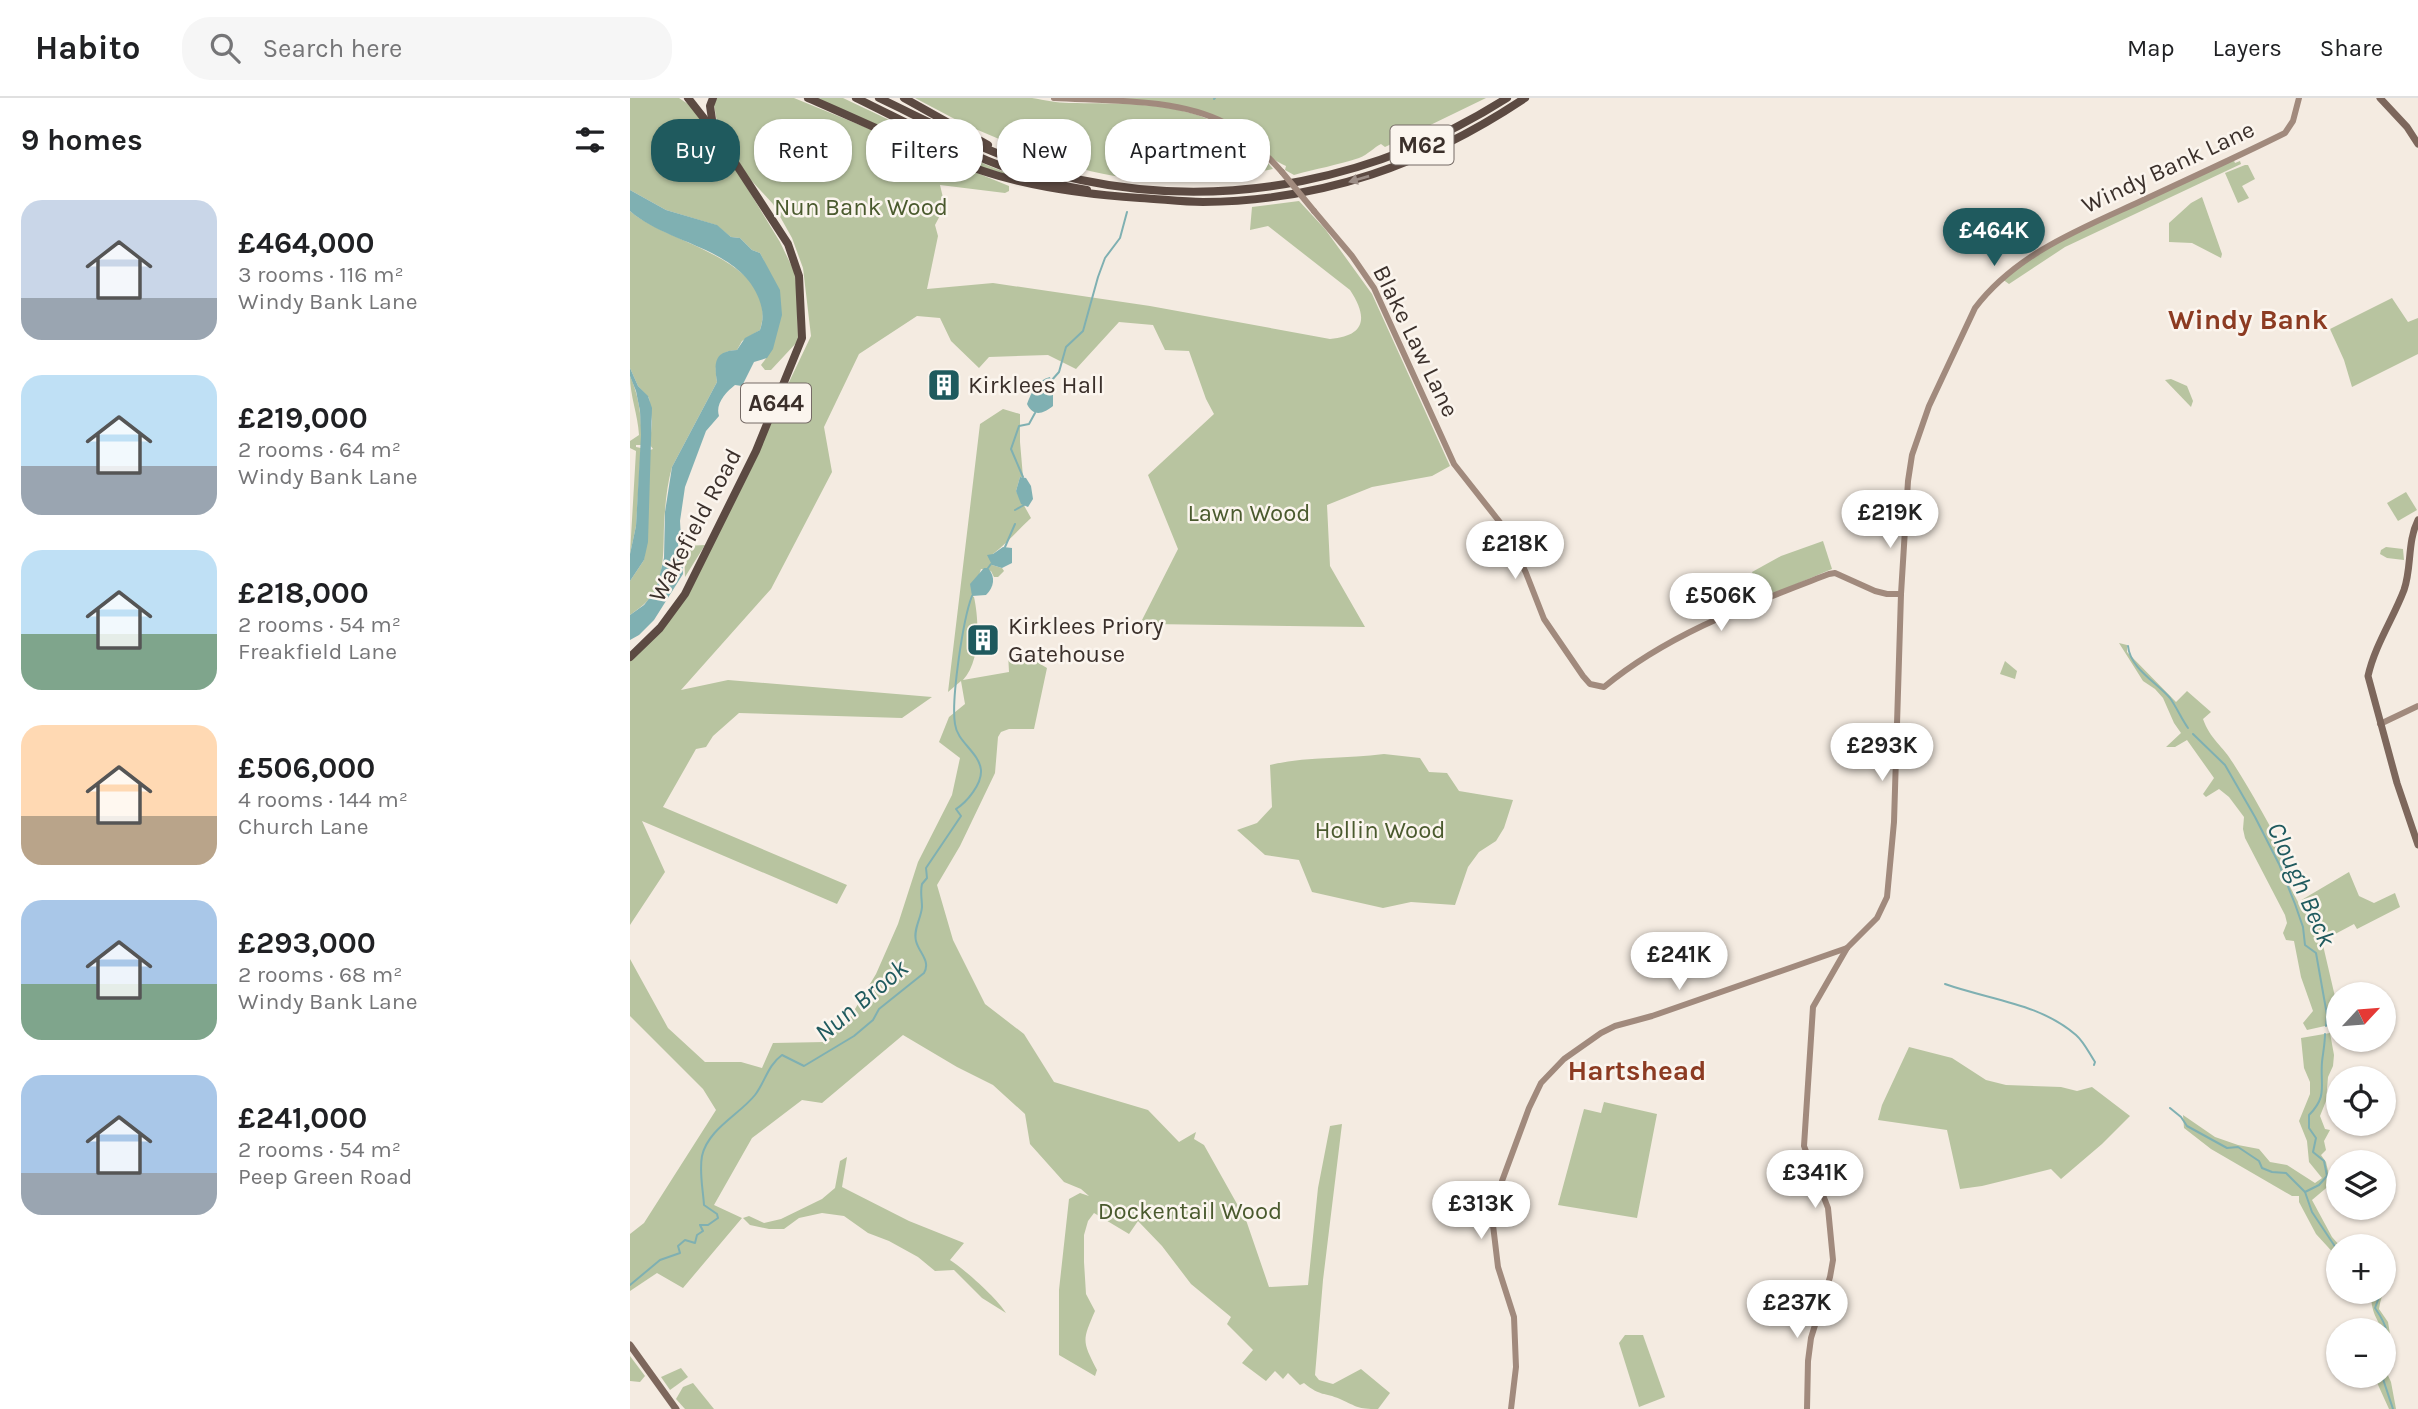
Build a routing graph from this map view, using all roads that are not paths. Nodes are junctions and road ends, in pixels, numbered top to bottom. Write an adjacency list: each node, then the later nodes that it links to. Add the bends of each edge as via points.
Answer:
1 (688, 98): 12 (highway, Wakefield Road / A644)
2 (713, 98): 13 (highway, Wakefield Road / A644)
3 (808, 98): 19 (highway, via 1002,177 1079,194)
4 (856, 98): 19 (highway, M62, via 1032,176)
5 (879, 98): 16 (highway, M62)
6 (904, 98): 15 (highway, via 979,137)
7 (1054, 98): 21 (main road, Blake Law Lane, bridge, via 1195,111 1225,123 1266,154 1374,288 1454,464 1507,530 1544,620 1590,684 1604,687 1661,646 1829,574 1887,594)
8 (1507, 98): 18 (highway, M62, via 1458,127 1385,159 1329,176 1258,189 1207,192)
9 (1525, 98): 19 (highway, M62, one-way to 19, via 1465,136 1419,158 1308,193 1202,202)
10 (2299, 98): 21 (main road, Windy Bank Lane, via 2285,133 2047,246 1983,298 1929,406 1912,455)
11 (2380, 98): 14 (main road)
12 (704, 119)
13 (711, 119)
14 (2418, 144)
15 (997, 151)
16 (997, 152)
17 (740, 169): 22 (highway, Wakefield Road / A644, via 792,251 799,276 802,338 756,451 685,594 660,628)
18 (1091, 181)
19 (1142, 198)
20 (2418, 520): 24 (main road, via 2405,587 2368,676)
21 (1901, 594): 26 (main road, Windy Bank Lane, via 1887,897 1877,918)
22 (630, 657)
23 (2418, 706): 24 (main road)
24 (2380, 724): 25 (main road)
25 (2418, 845)
26 (1847, 948): 29 (main road, via 1615,1026 1564,1059 1539,1086 1502,1181 1493,1225 1498,1267 1514,1317 1516,1367); 30 (main road, Windy Bank Lane, via 1813,1007 1804,1146 1828,1208 1833,1260 1811,1338)
27 (631, 1348): 28 (main road)
28 (676, 1409)
29 (1511, 1409)
30 (1807, 1409)

